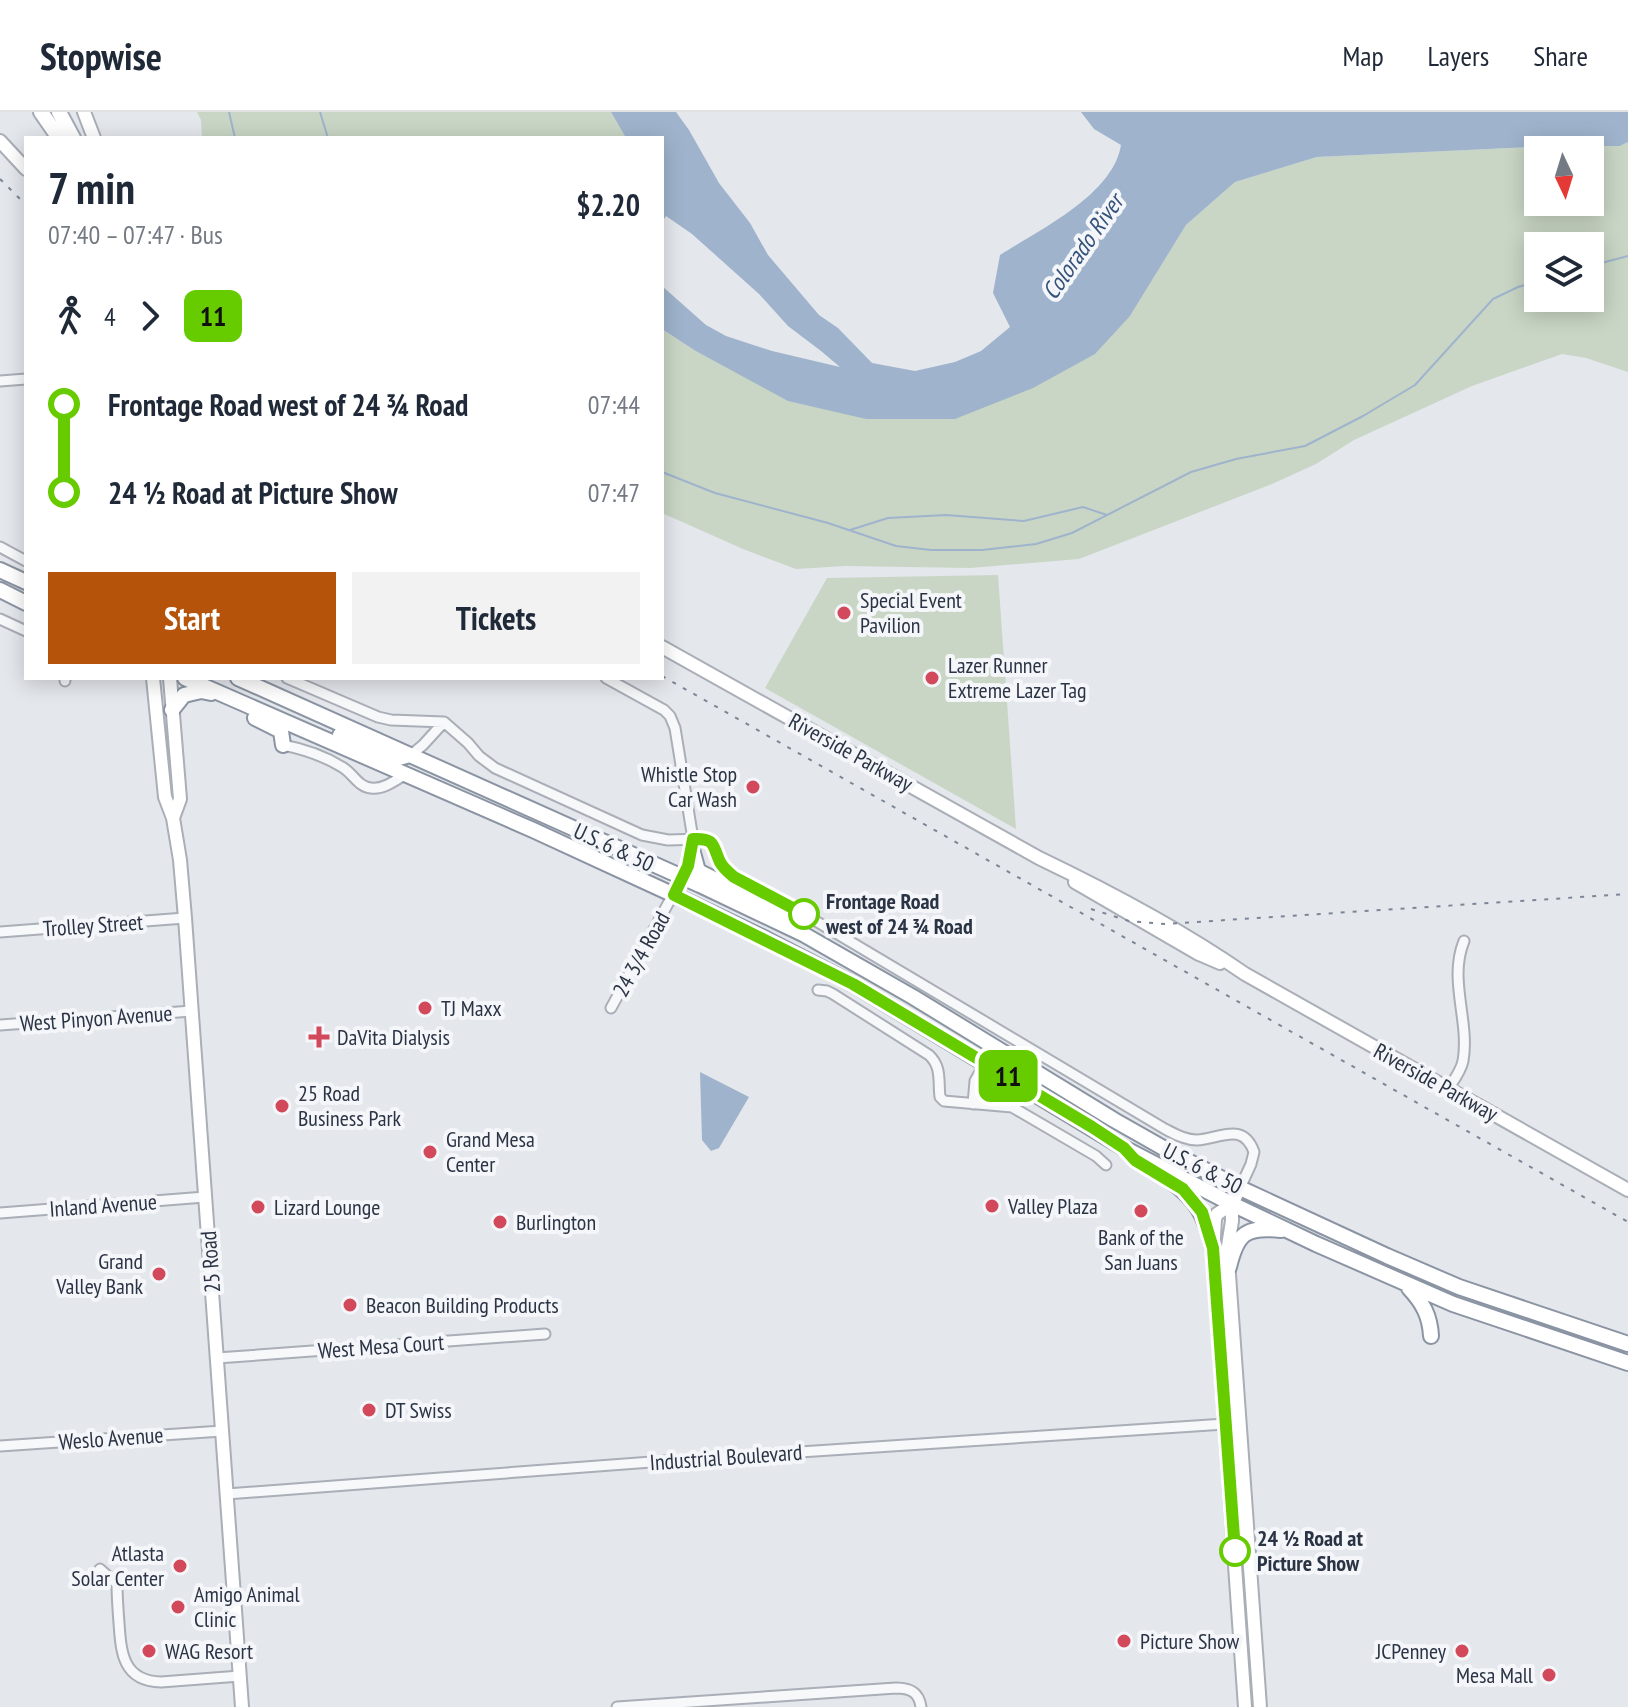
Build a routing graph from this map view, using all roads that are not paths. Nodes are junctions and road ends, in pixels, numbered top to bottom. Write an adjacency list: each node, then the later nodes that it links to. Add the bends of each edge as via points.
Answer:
1 (41, 112): 4 (main road)
2 (59, 112): 5 (main road)
3 (84, 112): 6 (main road)
4 (58, 136)
5 (72, 136)
6 (93, 136)
7 (0, 141): 8 (main road)
8 (24, 167)
9 (24, 379): 10 (street)
10 (0, 381)
11 (0, 547): 12 (street)
12 (24, 560)
13 (0, 570): 15 (main road)
14 (0, 578): 16 (main road)
15 (24, 583)
16 (24, 584)
17 (0, 590): 18 (main road)
18 (24, 602)
19 (0, 619): 20 (street)
20 (24, 630)
21 (664, 648): 49 (main road, Riverside Parkway, via 1204,945 1245,974)
22 (153, 680): 35 (main road, 25 Road, via 165,797)
23 (170, 680): 29 (main road, 25 Road)
24 (190, 680): 28 (main road, U.S. 6 & 50)
25 (242, 680): 33 (main road, U.S. 6 & 50)
26 (292, 680): 30 (street, via 378,717)
27 (610, 680): 37 (street, 24 3/4 Road, via 670,716)
28 (229, 697): 29 (main road, via 190,692); 31 (main road, U.S. 6 & 50); 32 (main road, via 246,714 281,731)
29 (172, 710): 35 (main road, 25 Road, via 180,799)
30 (444, 722): 33 (street); 37 (street, via 495,768 527,784 642,835)
31 (288, 723): 33 (main road, via 325,729 395,759); 34 (main road, U.S. 6 & 50)
32 (283, 745): 34 (street, via 341,766 362,786 375,789)
33 (411, 755): 36 (main road, U.S. 6 & 50)
34 (406, 774): 36 (main road, via 435,775 508,808); 39 (main road, U.S. 6 & 50)
35 (173, 818): 40 (main road, 25 Road)
36 (554, 819): 38 (main road, U.S. 6 & 50)
37 (693, 844): 38 (street, 24 3/4 Road); 43 (main road, via 698,871 803,924); 54 (street, via 711,841 734,877 1165,1129 1189,1139 1227,1133 1247,1140 1254,1152)
38 (682, 878): 39 (street, 24 3/4 Road); 43 (main road, U.S. 6 & 50)
39 (673, 898): 43 (main road, via 692,892 800,943); 45 (street, 24 3/4 Road); 48 (main road, U.S. 6 & 50, via 853,984)
40 (185, 918): 41 (street, Trolley Street); 46 (main road, 25 Road)
41 (0, 932)
42 (1464, 941): 49 (street, via 1458,959 1464,1049)
43 (829, 949): 51 (main road, U.S. 6 & 50)
44 (818, 990): 50 (street, via 833,994 929,1055 937,1065 941,1100)
45 (611, 1008)
46 (192, 1011): 47 (street, West Pinyon Avenue); 56 (main road, 25 Road)
47 (0, 1025)
48 (985, 1063): 50 (street, via 975,1081); 51 (main road, via 998,1060 1087,1112); 52 (main road, U.S. 6 & 50)
49 (1448, 1089): 55 (main road, Riverside Parkway)
50 (973, 1104): 53 (street, via 1019,1110)
51 (1114, 1120): 54 (main road, U.S. 6 & 50)
52 (1124, 1148): 57 (main road, U.S. 6 & 50); 60 (main road, via 1183,1189 1202,1212)
53 (1106, 1165)
54 (1240, 1188): 57 (main road); 65 (main road, U.S. 6 & 50, via 1459,1287)
55 (1628, 1190)
56 (205, 1197): 58 (street, Inland Avenue); 67 (main road, 25 Road)
57 (1232, 1204): 59 (main road, U.S. 6 & 50); 60 (main road, via 1217,1214); 61 (main road)
58 (0, 1213)
59 (1288, 1231): 61 (main road, via 1245,1234 1235,1243); 62 (main road, U.S. 6 & 50)
60 (1213, 1248): 70 (main road)
61 (1229, 1267): 72 (main road)
62 (1395, 1279): 64 (main road, via 1424,1307); 66 (main road, U.S. 6 & 50)
63 (545, 1334): 67 (street, West Mesa Court)
64 (1431, 1336)
65 (1628, 1344)
66 (1606, 1356): 68 (main road, U.S. 6 & 50); 69 (main road)
67 (217, 1358): 73 (main road, 25 Road)
68 (1628, 1363)
69 (1628, 1371)
70 (1222, 1373): 71 (main road); 72 (main road, via 1233,1419)
71 (1225, 1424): 75 (main road, via 1235,1437); 76 (street, Industrial Boulevard); 82 (main road)
72 (1241, 1427): 75 (main road)
73 (222, 1431): 74 (street, Weslo Avenue); 76 (main road, 25 Road)
74 (0, 1446)
75 (1244, 1483): 83 (main road)
76 (227, 1494): 78 (main road, 25 Road)
77 (100, 1569): 78 (street, via 117,1584 121,1649 134,1673 161,1682)
78 (240, 1676): 79 (main road, 25 Road)
79 (242, 1707)
80 (617, 1707): 81 (street, via 896,1688 912,1690)
81 (921, 1707)
82 (1245, 1707)
83 (1260, 1707)

